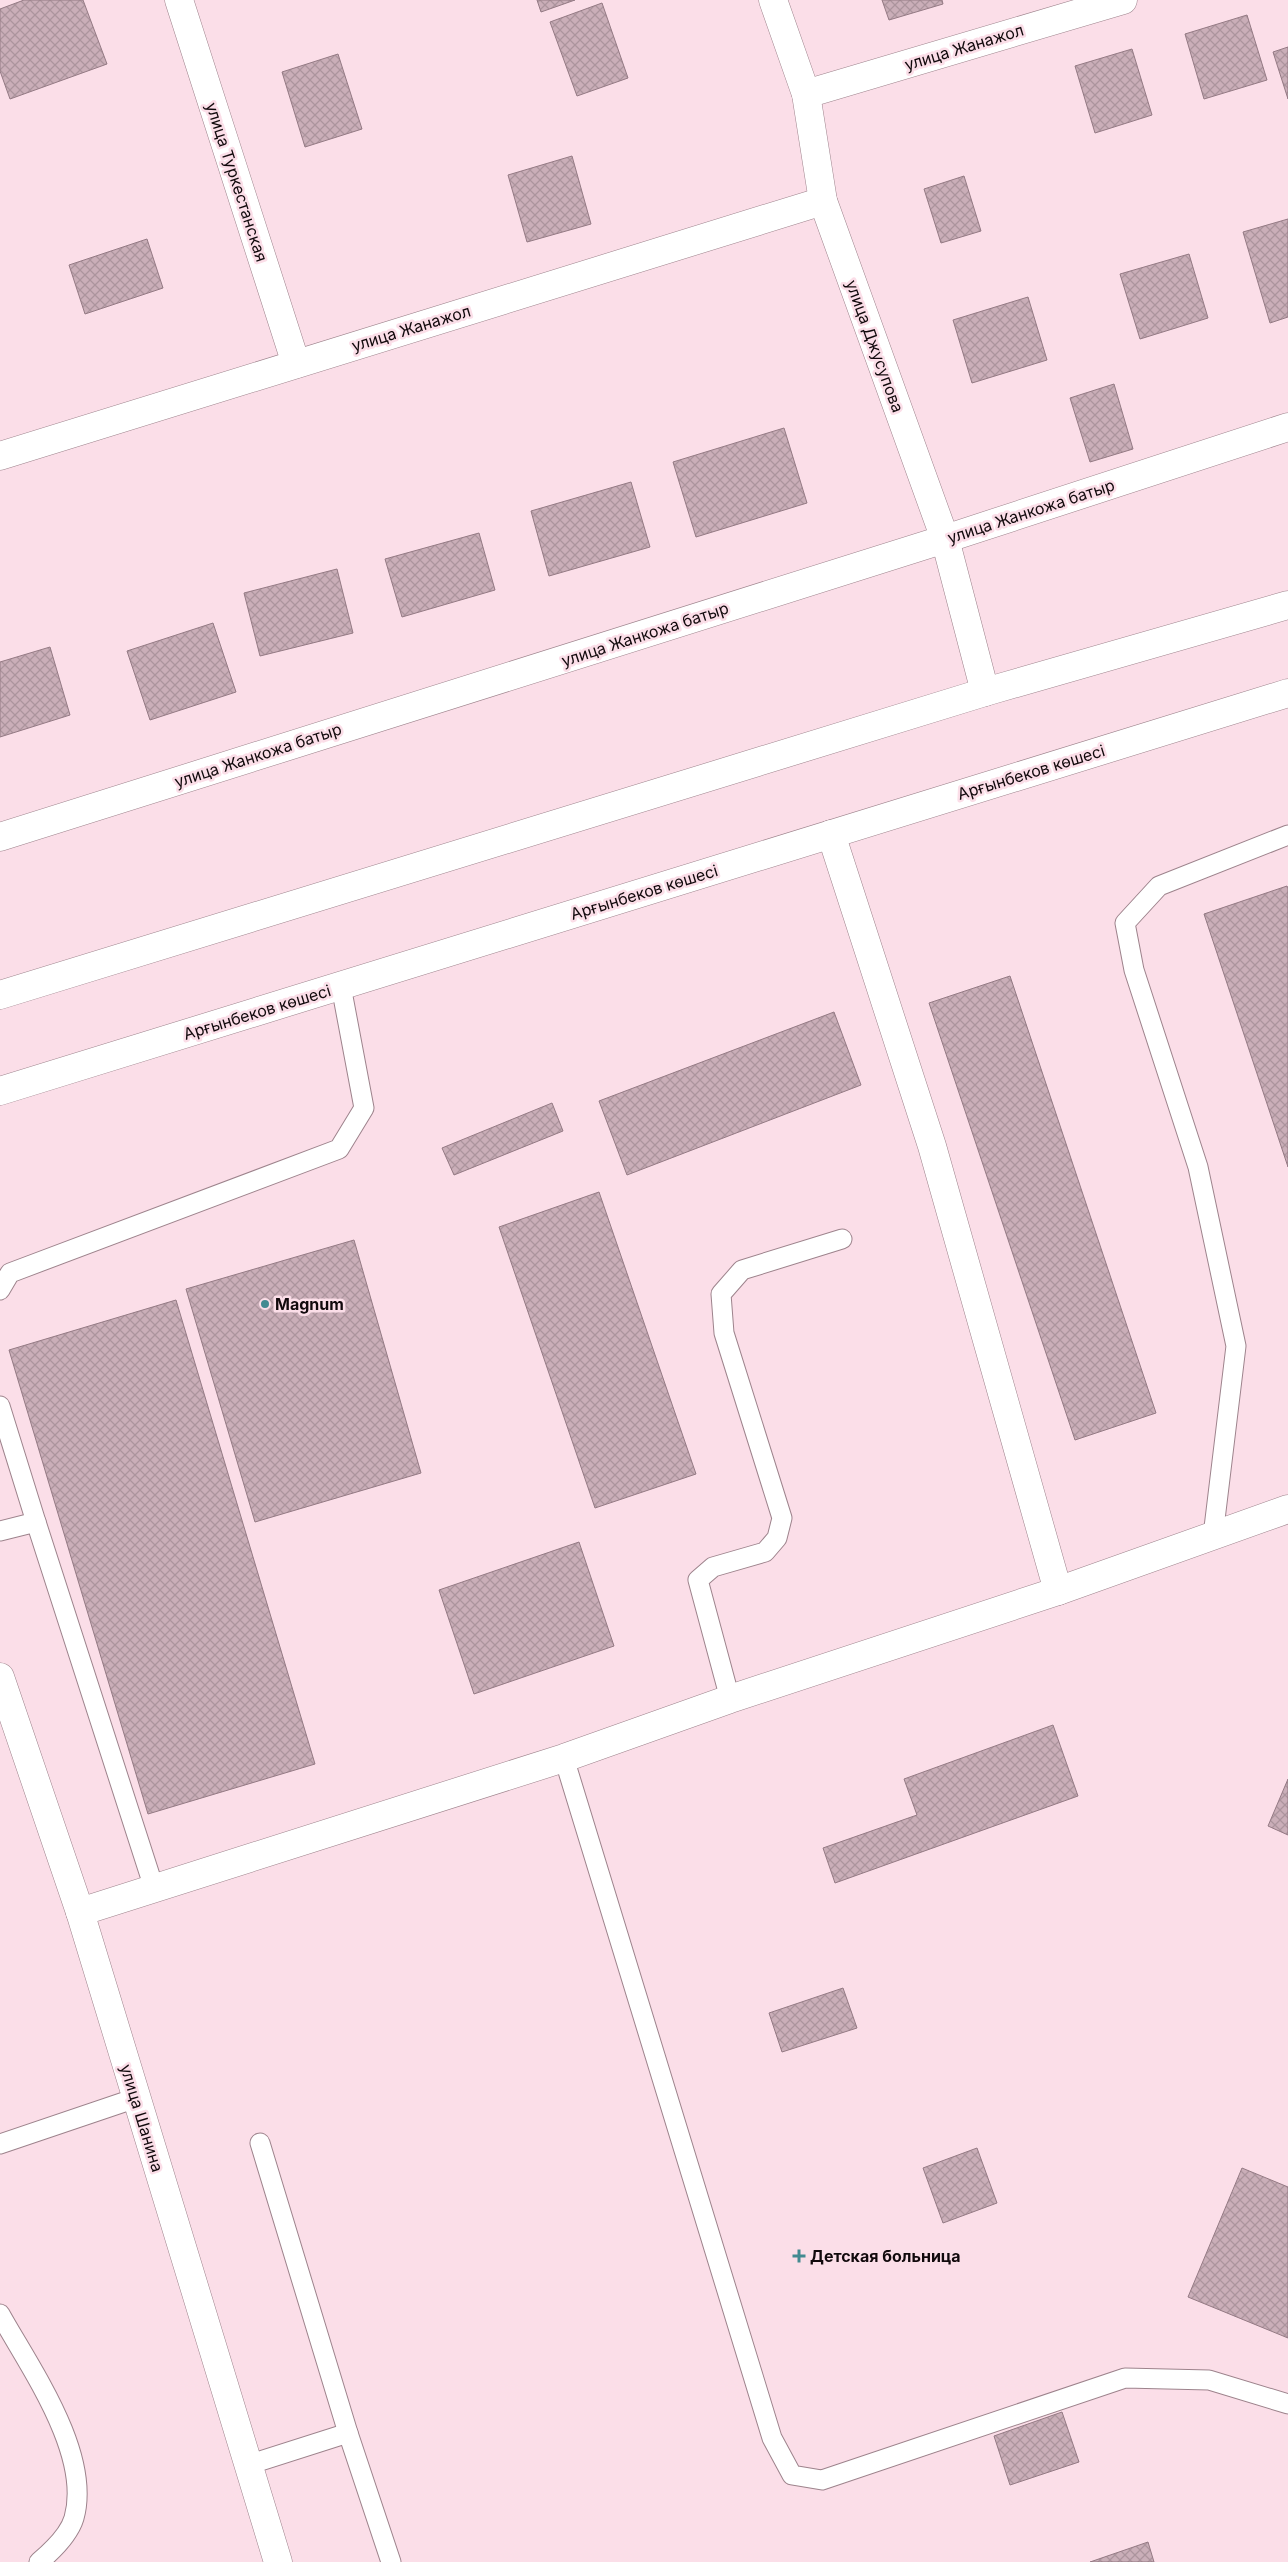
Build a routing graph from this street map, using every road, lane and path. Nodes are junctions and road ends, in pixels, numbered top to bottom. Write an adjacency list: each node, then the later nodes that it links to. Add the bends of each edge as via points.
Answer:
1 (179, 0): 6 (street, улица Туркестанская)
2 (773, 0): 4 (street, улица Джусупова)
3 (1123, 0): 4 (street, улица Жанажол)
4 (806, 94): 5 (street, улица Джусупова)
5 (823, 201): 6 (street, улица Жанажол); 9 (street, улица Джусупова)
6 (296, 364): 8 (street, улица Жанажол)
7 (1288, 427): 9 (street, улица Жанкожа батыр)
8 (0, 456)
9 (945, 539): 11 (street, улица Джусупова); 15 (street, улица Жанкожа батыр)
10 (1288, 605): 11 (street)
11 (985, 692): 17 (street)
12 (1288, 693): 13 (street, Арғынбеков көшесі)
13 (831, 834): 16 (street, Арғынбеков көшесі); 26 (street, via 932,1146)
14 (1288, 835): 25 (lane, via 1159,886 1125,923 1134,970 1198,1167 1236,1346)
15 (0, 837)
16 (340, 986): 18 (street, Арғынбеков көшесі); 20 (lane, via 364,1108 338,1149 10,1273)
17 (0, 995)
18 (0, 1091)
19 (842, 1239): 28 (lane, via 742,1270 721,1294 724,1333 782,1518 777,1538 764,1552 713,1567 698,1580)
20 (0, 1290)
21 (0, 1406): 23 (lane)
22 (1288, 1509): 25 (street)
23 (36, 1522): 24 (lane); 30 (lane)
24 (0, 1531)
25 (1213, 1536): 26 (street)
26 (1058, 1591): 28 (street)
27 (2, 1689): 31 (street, улица Шанина)
28 (730, 1699): 29 (street)
29 (564, 1758): 30 (street); 36 (lane, via 772,2438 792,2475 822,2480 1125,2378 1209,2380)
30 (154, 1888): 31 (street)
31 (80, 1912): 32 (street, улица Шанина)
32 (136, 2098): 34 (lane); 38 (street, улица Шанина)
33 (260, 2143): 37 (lane)
34 (0, 2144)
35 (0, 2314): 39 (lane, via 59,2424 72,2459 77,2488 74,2519 60,2541)
36 (1288, 2404)
37 (348, 2433): 38 (lane); 41 (lane)
38 (248, 2465): 40 (street, улица Шанина)
39 (39, 2562)
40 (278, 2562)
41 (391, 2562)

